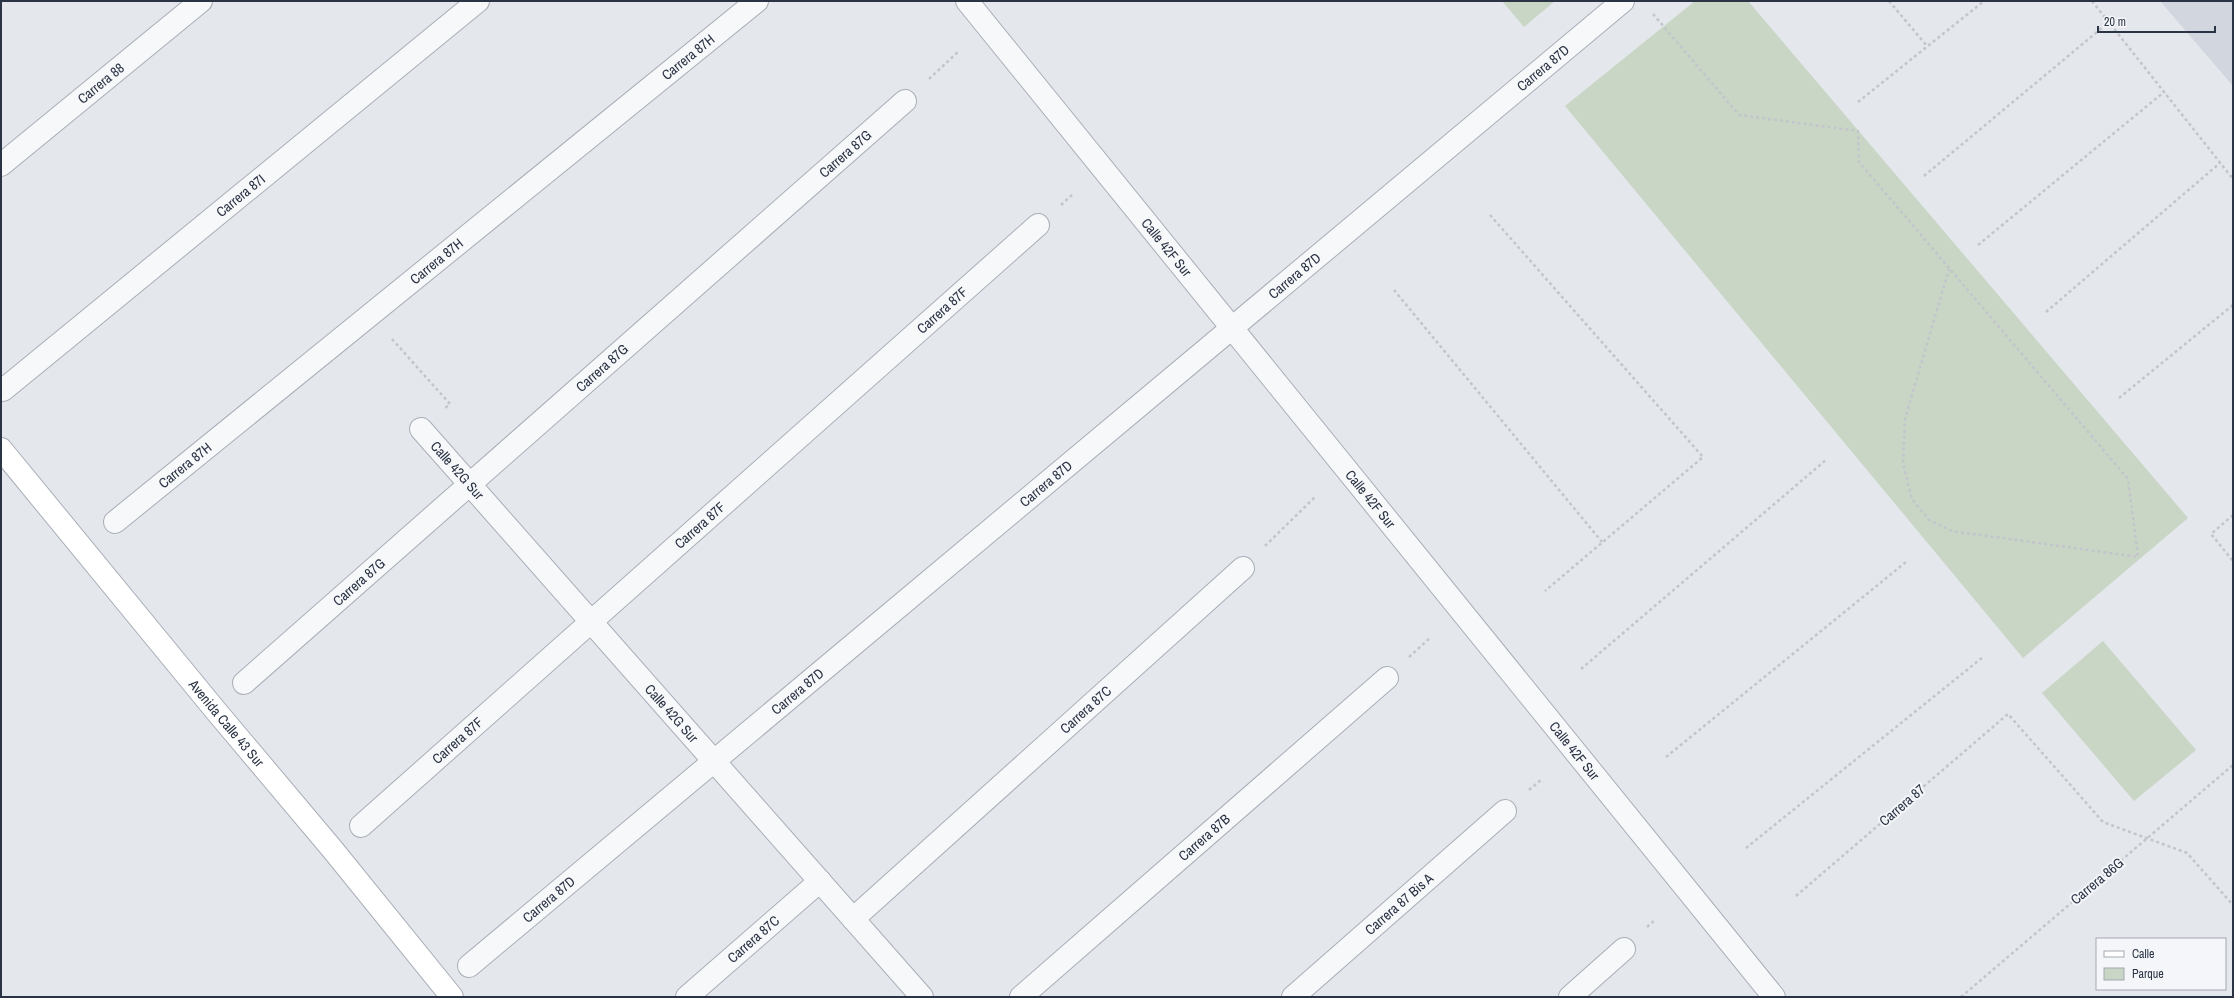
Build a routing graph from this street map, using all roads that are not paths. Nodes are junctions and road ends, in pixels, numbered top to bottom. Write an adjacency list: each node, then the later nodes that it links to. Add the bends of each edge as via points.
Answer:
1 (201, 1): 7 (street, Carrera 88)
2 (478, 1): 10 (street, Carrera 87I)
3 (757, 1): 14 (street, Carrera 87H)
4 (967, 1): 9 (street, Calle 42F Sur)
5 (1623, 1): 9 (street, Carrera 87D)
6 (904, 101): 13 (street, Carrera 87G)
7 (1, 165)
8 (1038, 225): 16 (street, Carrera 87F)
9 (1232, 328): 19 (street, Carrera 87D); 32 (street, Calle 42F Sur)
10 (3, 390)
11 (421, 429): 13 (street, Calle 42G Sur)
12 (1, 449): 26 (main road, Avenida Calle 43 Sur)
13 (469, 485): 16 (street, Calle 42G Sur); 18 (street, Carrera 87G)
14 (115, 522)
15 (1244, 568): 23 (street, Carrera 87C)
16 (591, 622): 19 (street, Calle 42G Sur); 21 (street, Carrera 87F)
17 (1387, 678): 29 (street, Carrera 87B)
18 (244, 683)
19 (713, 761): 22 (street, Calle 42G Sur); 25 (street, Carrera 87D)
20 (1505, 810): 30 (street, Carrera 87 Bis A)
21 (361, 826)
22 (820, 881): 23 (street, Calle 42G Sur); 27 (street, Carrera 87C)
23 (853, 919): 28 (street, Calle 42G Sur)
24 (1624, 949): 31 (street)
25 (468, 966)
26 (452, 997)
27 (687, 997)
28 (922, 997)
29 (1021, 997)
30 (1293, 997)
31 (1570, 997)
32 (1774, 997)

